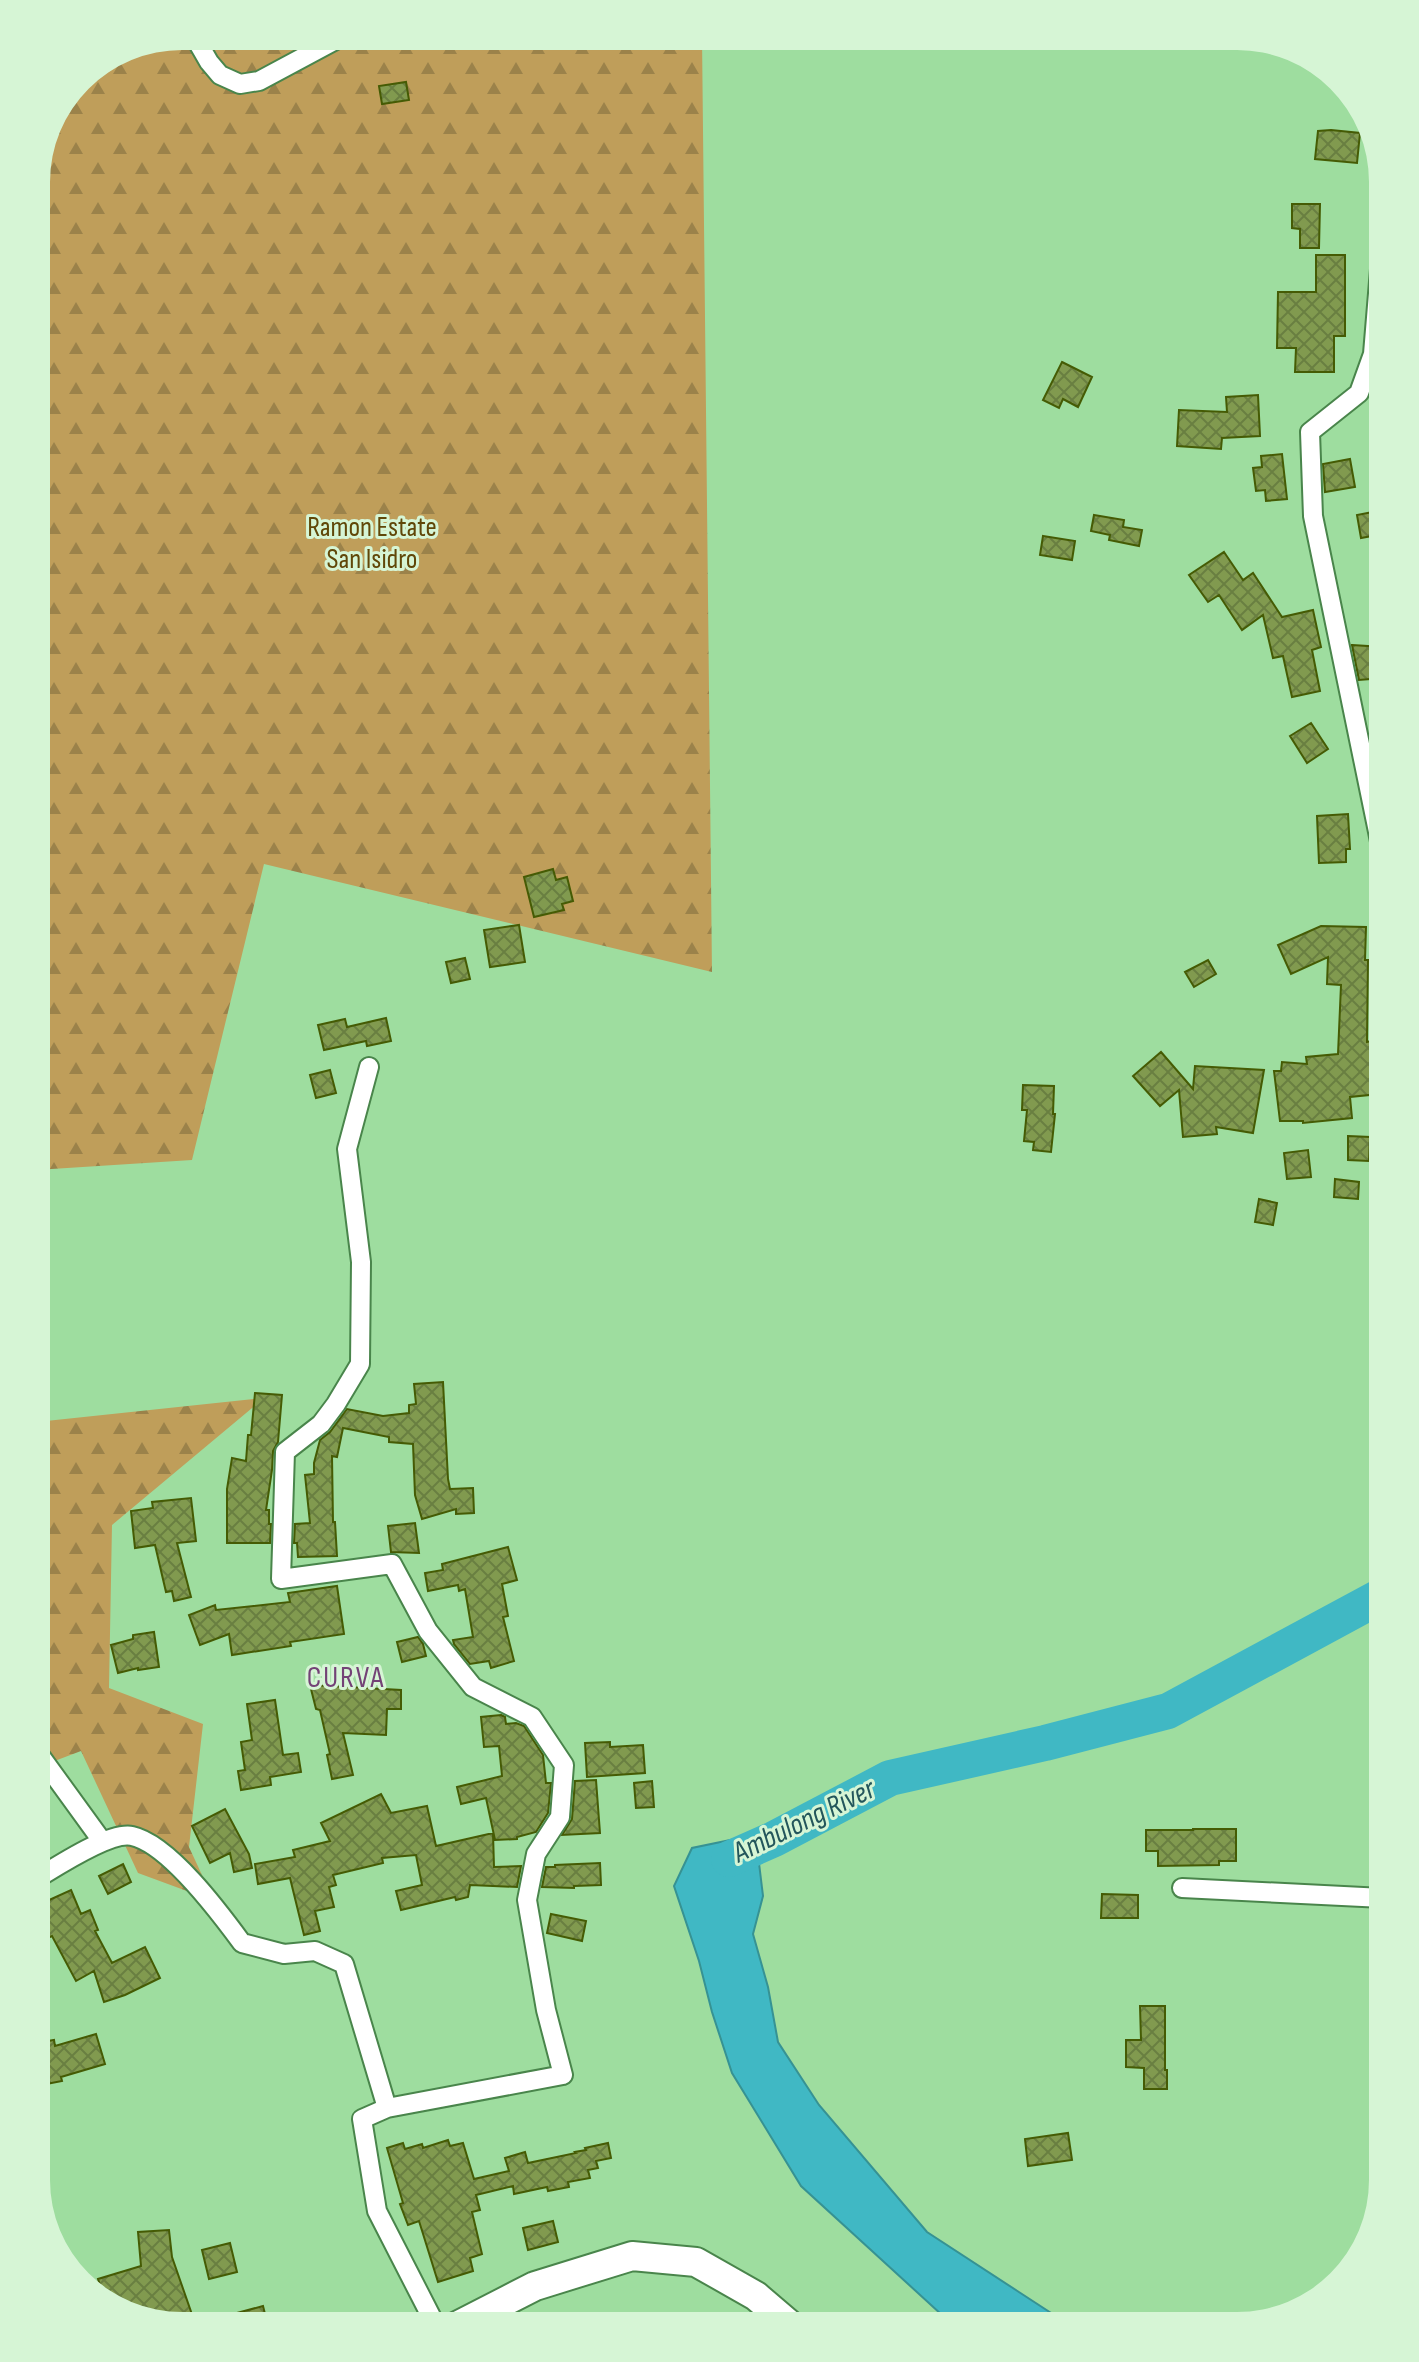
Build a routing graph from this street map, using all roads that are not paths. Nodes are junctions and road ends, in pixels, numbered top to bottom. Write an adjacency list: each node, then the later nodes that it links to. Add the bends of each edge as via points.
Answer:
1 (202, 50): 2 (street, via 220,75 240,84 259,81)
2 (317, 50)
3 (1369, 365): 4 (street, via 1359,393 1310,432 1313,516)
4 (1369, 788)
5 (369, 1067): 11 (street, via 347,1149 361,1262 360,1364 321,1424 285,1452 281,1579 392,1564 428,1631 473,1687 532,1717 564,1765 560,1817 536,1854 527,1900 563,2075)
6 (50, 1769): 7 (street)
7 (102, 1841): 8 (street); 11 (street, via 130,1835 176,1863 242,1943 284,1954 315,1951 344,1964)
8 (50, 1871)
9 (1182, 1888): 10 (street)
10 (1369, 1897)
11 (387, 2108): 12 (street, via 362,2119 377,2211)
12 (429, 2312)
13 (484, 2312): 14 (main road, via 535,2286 632,2256 696,2262)
14 (775, 2312)

